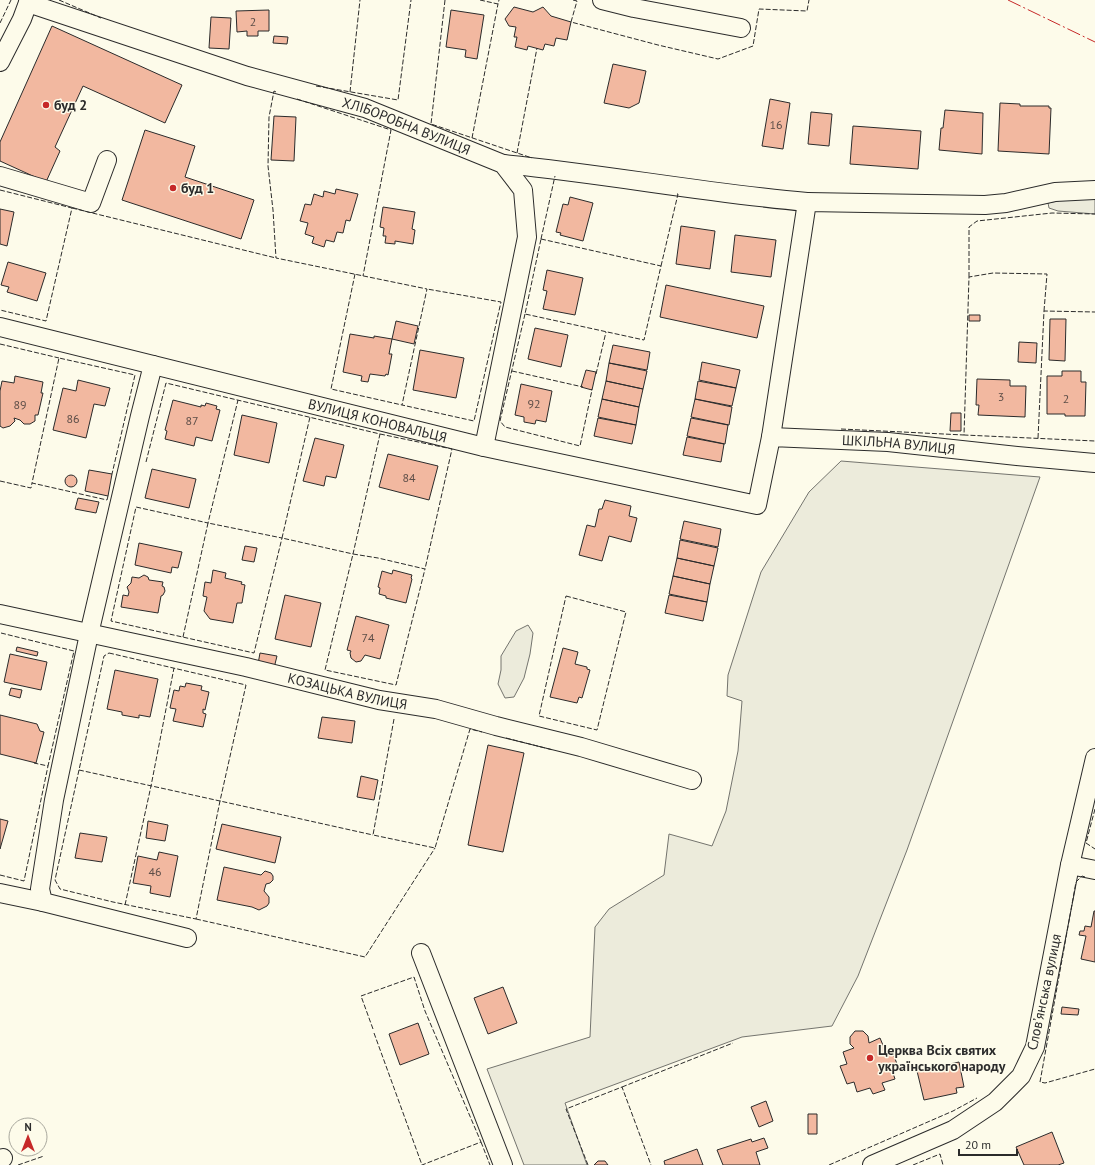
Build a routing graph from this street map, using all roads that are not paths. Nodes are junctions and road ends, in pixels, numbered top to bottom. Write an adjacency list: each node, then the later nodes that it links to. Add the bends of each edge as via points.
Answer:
1 (602, 0): 3 (street)
2 (29, 2): 4 (street); 6 (street, ХЛІБОРОБНА ВУЛИЦЯ, via 247,76 365,108)
3 (741, 28)
4 (0, 62)
5 (107, 160): 7 (street, via 91,203)
6 (503, 164): 9 (street); 13 (street, via 523,190 527,237)
7 (0, 176)
8 (1095, 190): 9 (street, via 1055,192 1006,203 985,204)
9 (807, 202): 12 (street)
10 (0, 327): 11 (street, ВУЛИЦЯ КОНОВАЛЬЦЯ)
11 (153, 365): 13 (street, ВУЛИЦЯ КОНОВАЛЬЦЯ); 16 (street)
12 (771, 438): 13 (street, ВУЛИЦЯ КОНОВАЛЬЦЯ, via 756,505); 14 (street, ШКІЛЬНА ВУЛИЦЯ, via 888,442)
13 (484, 446)
14 (1095, 463)
15 (0, 614): 16 (street, КОЗАЦЬКА ВУЛИЦЯ)
16 (90, 634): 18 (street, КОЗАЦЬКА ВУЛИЦЯ, via 246,667 379,700 436,709 581,747); 22 (street, via 54,800 40,889)
17 (1095, 758): 19 (street, Словʼянська вулиця)
18 (692, 780)
19 (1070, 865): 20 (street); 26 (street, Словʼянська вулиця, via 1035,1047 1021,1076 995,1102 953,1130)
20 (1095, 870)
21 (0, 893): 22 (street)
22 (43, 902): 23 (street)
23 (186, 938)
24 (421, 953): 25 (street)
25 (502, 1165)
26 (872, 1165)

